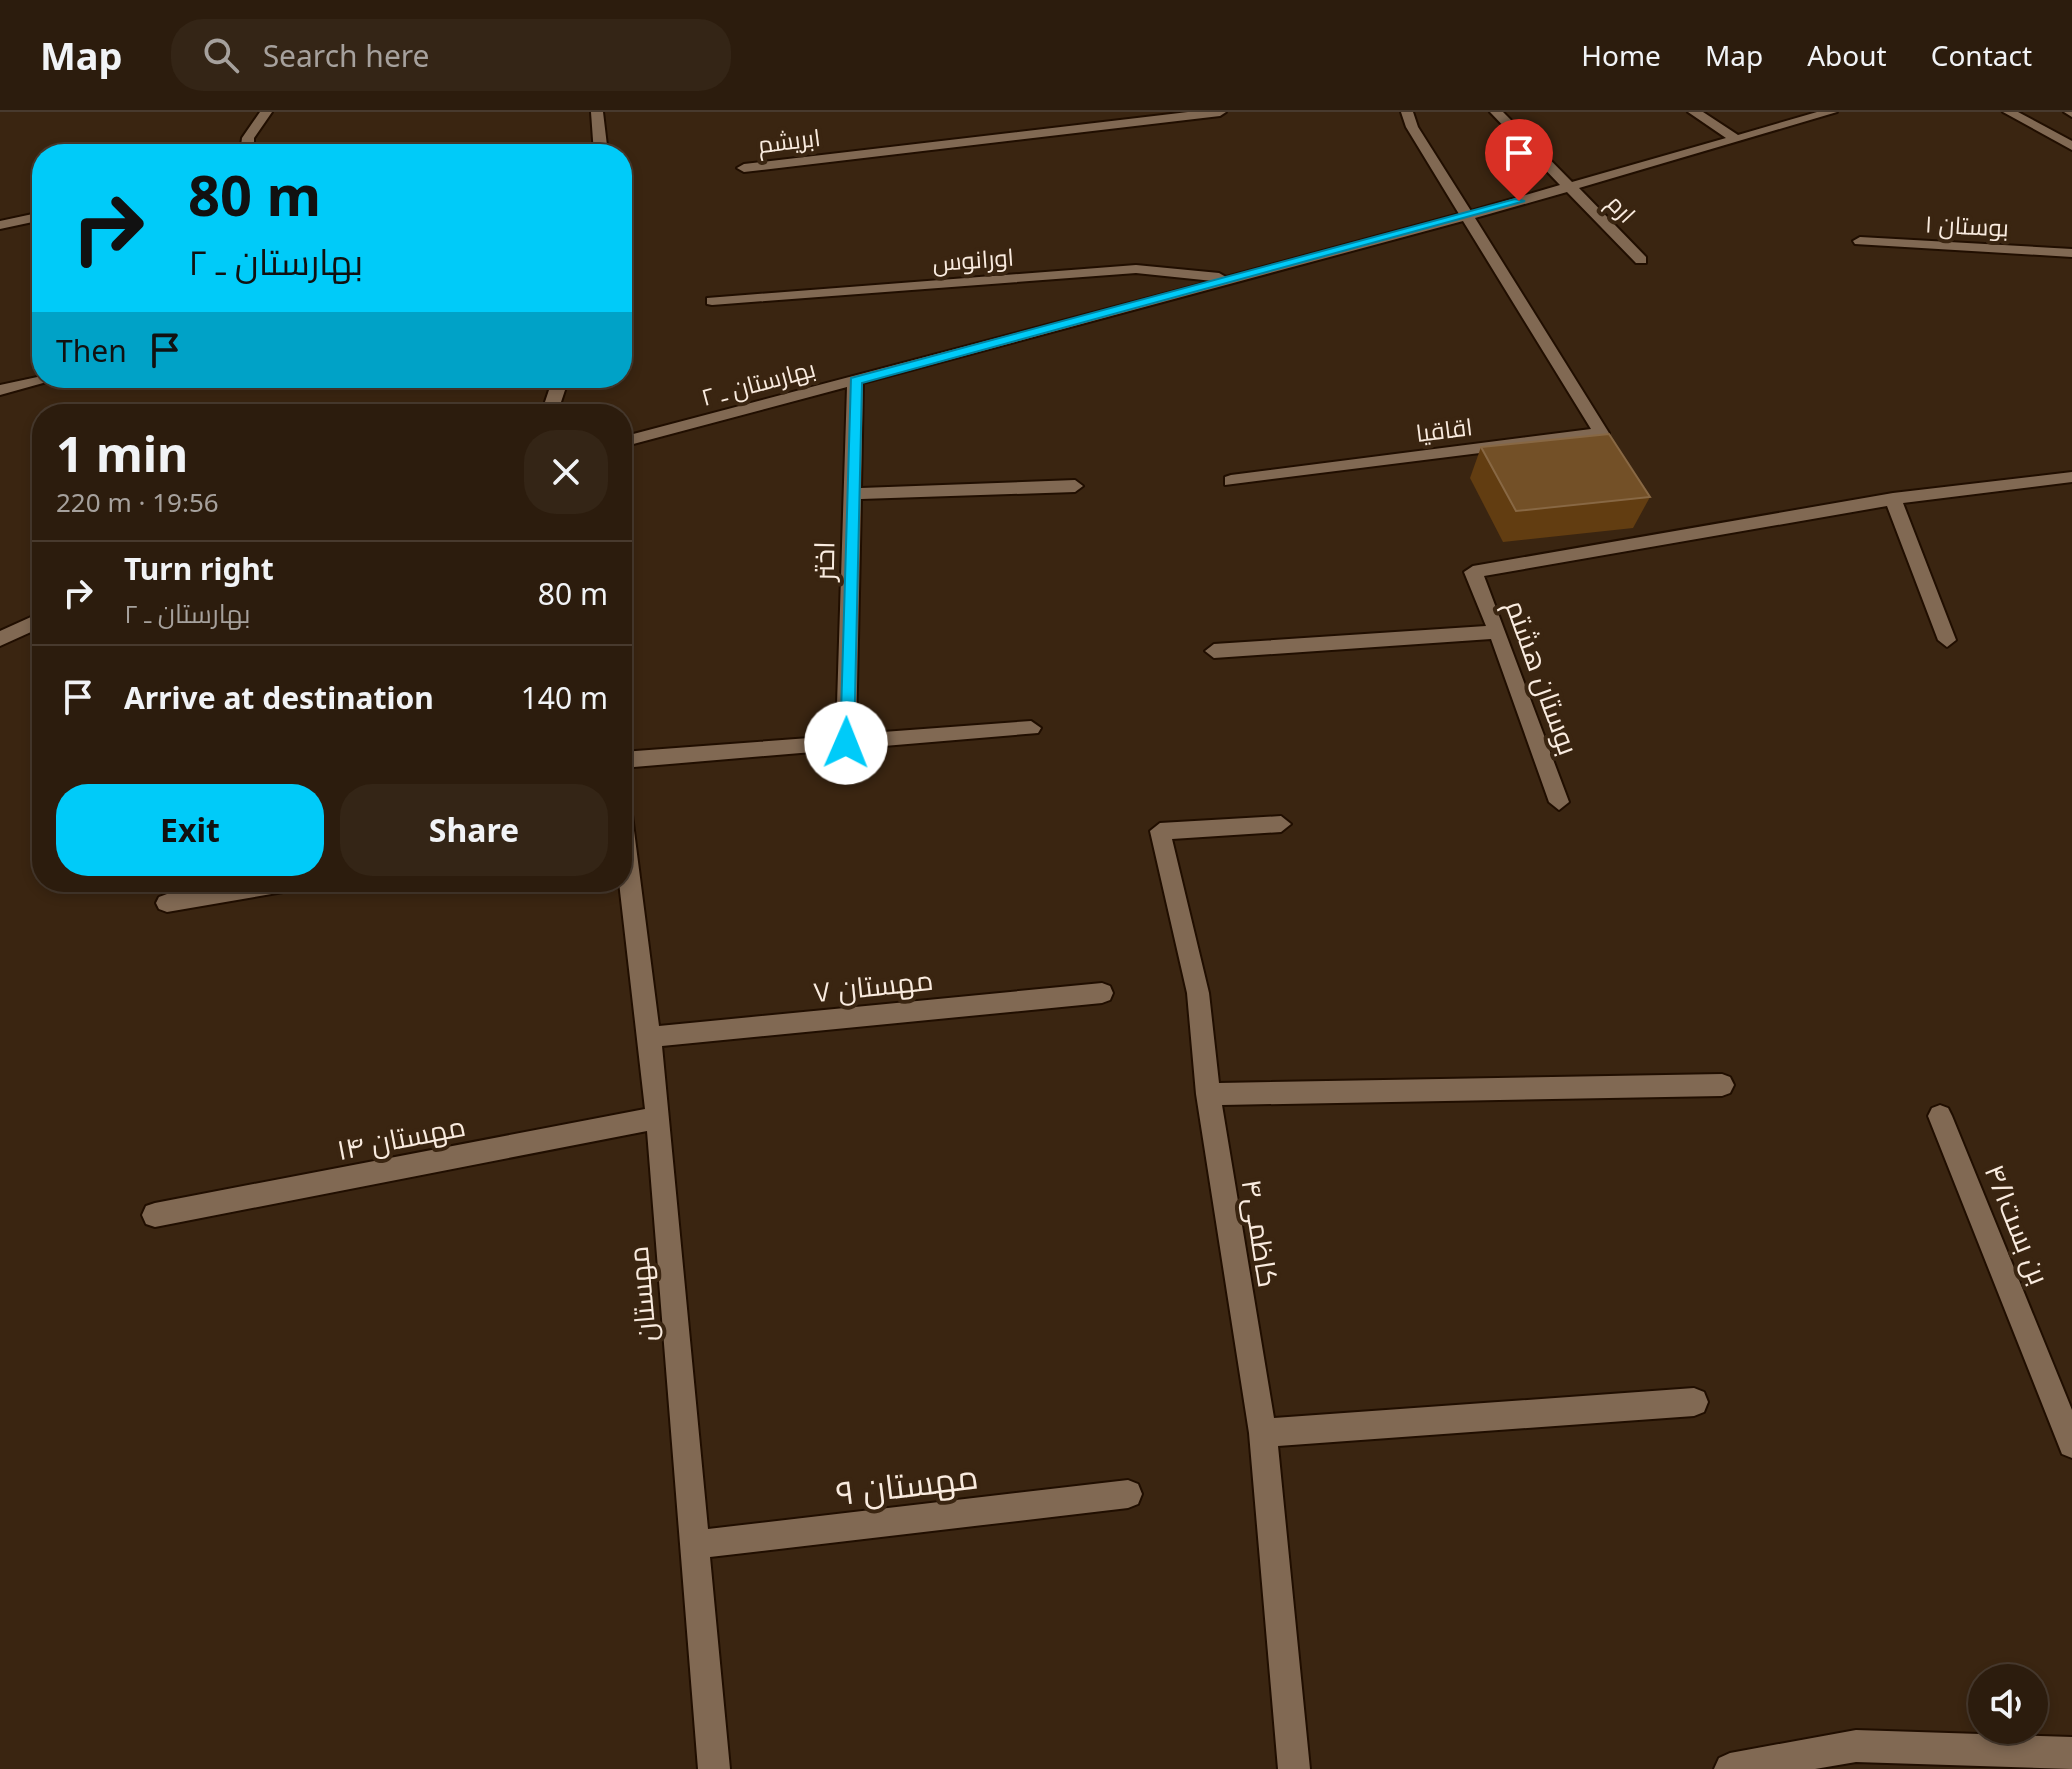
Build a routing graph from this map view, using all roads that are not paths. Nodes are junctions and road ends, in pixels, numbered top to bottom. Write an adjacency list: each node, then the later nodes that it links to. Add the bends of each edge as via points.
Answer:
1 (266, 112): 10 (street)
2 (597, 112): 11 (street)
3 (1220, 112): 13 (street, ابریشم)
4 (1407, 112): 15 (street)
5 (1496, 112): 14 (street, ارم)
6 (1694, 112): 9 (street)
7 (1831, 112): 9 (street, بهارستان ـ ۲)
8 (2009, 112): 12 (street)
9 (1736, 139): 14 (street, بهارستان ـ ۲)
10 (248, 144)
11 (600, 144)
12 (2072, 146)
13 (744, 168)
14 (1572, 186): 15 (street, بهارستان ـ ۲); 20 (street, ارم)
15 (1466, 217): 21 (street, بهارستان ـ ۲); 28 (street, اقاقیا, via 1601,433)
16 (32, 218): 17 (street)
17 (0, 225)
18 (1860, 241): 19 (street, بوستان ۱)
19 (2072, 253)
20 (1641, 260)
21 (1237, 278): 22 (street, اورانوس, via 1136,269); 23 (street, بهارستان ـ ۲)
22 (712, 301)
23 (855, 381): 26 (street, بهارستان ـ ۲); 30 (street, اختر)
24 (32, 383): 25 (street)
25 (0, 390)
26 (632, 439)
27 (2072, 477): 31 (street)
28 (1231, 481)
29 (1075, 486): 30 (street)
30 (852, 494): 38 (street, اختر)
31 (1893, 499): 33 (street, بوستان هشتم, via 1473,572); 35 (street)
32 (32, 624): 34 (street)
33 (1498, 632): 36 (street); 40 (street, بوستان هشتم)
34 (0, 639)
35 (1947, 640)
36 (1214, 651)
37 (1031, 728): 38 (street)
38 (846, 743): 39 (street)
39 (632, 759)
40 (1559, 802)
41 (1281, 824): 48 (street, کاظمی۴, via 1160,831 1198,993)
42 (231, 892): 44 (street)
43 (631, 892): 46 (street, مهستان)
44 (167, 903)
45 (1102, 993): 46 (street, مهستان ۷)
46 (649, 1037): 50 (street, مهستان)
47 (1722, 1085): 48 (street)
48 (1208, 1094): 53 (street, کاظمی۴)
49 (1940, 1116): 54 (street, بن بست۴/۱)
50 (658, 1118): 51 (street, مهستان ۱۴); 56 (street, مهستان)
51 (155, 1215)
52 (1694, 1402): 53 (street)
53 (1263, 1433): 59 (street, کاظمی۴)
54 (2072, 1444)
55 (1128, 1494): 56 (street, مهستان ۹)
56 (694, 1545): 58 (street, مهستان)
57 (2072, 1753): 60 (street, via 1856,1746)
58 (714, 1769)
59 (1294, 1769)
60 (1730, 1769)

